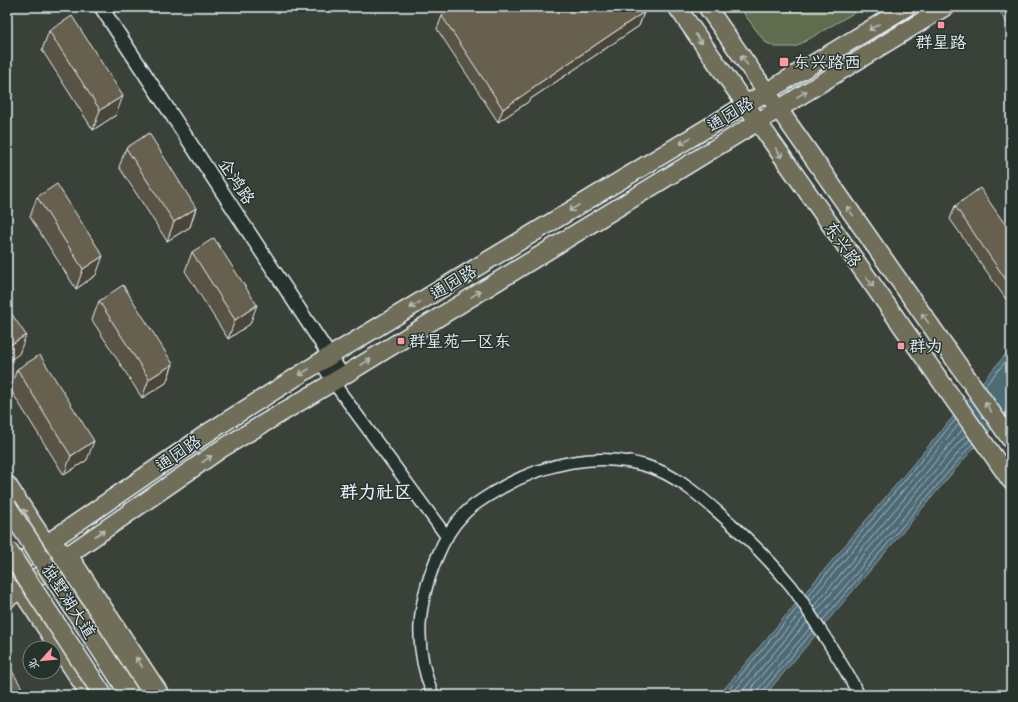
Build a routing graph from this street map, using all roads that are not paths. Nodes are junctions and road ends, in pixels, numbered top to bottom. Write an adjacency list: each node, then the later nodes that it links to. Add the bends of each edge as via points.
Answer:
1 (101, 7): 10 (street, 企鸿路)
2 (676, 7): 7 (main road, 东兴路, one-way to 7)
3 (707, 7): 6 (main road, 东兴路, one-way to 3)
4 (907, 7): 6 (main road, 通园路, one-way to 6)
5 (945, 7): 8 (main road, 通园路, one-way to 5)
6 (766, 91): 7 (main road, 通园路); 8 (main road, 东兴路)
7 (745, 104): 9 (main road, 东兴路); 10 (main road, 通园路, one-way to 10)
8 (778, 109): 9 (main road, 通园路); 12 (main road, 东兴路, one-way to 8)
9 (756, 121): 11 (main road, 通园路, one-way to 9); 13 (main road, 东兴路, one-way to 13)
10 (326, 359): 11 (street, 企鸿路); 17 (main road, 通园路, one-way to 17, via 209,432)
11 (338, 379): 16 (street); 20 (main road, 通园路, one-way to 11, via 221,449)
12 (1007, 435)
13 (1011, 481)
14 (7, 484): 17 (main road, one-way to 14)
15 (7, 506): 27 (highway, 独墅湖大道, bridge)
16 (447, 537): 30 (street, via 431,572 419,622 422,657); 31 (street, via 468,510 500,488 534,471 553,465 602,460 636,464 666,474 706,501 748,538 780,572 824,636)
17 (46, 544): 19 (main road, 通园路); 20 (highway)
18 (7, 549): 25 (highway, 独墅湖大道, bridge)
19 (30, 555): 21 (main road, 通园路); 22 (main road)
20 (63, 559): 22 (main road, 通园路); 28 (main road); 29 (highway, one-way to 20)
21 (7, 570): 23 (main road)
22 (42, 574): 23 (main road, 通园路); 26 (main road)
23 (14, 594): 24 (main road)
24 (90, 695)
25 (103, 695)
26 (122, 695)
27 (130, 695)
28 (146, 695)
29 (160, 695)
30 (433, 695)
31 (859, 695)

